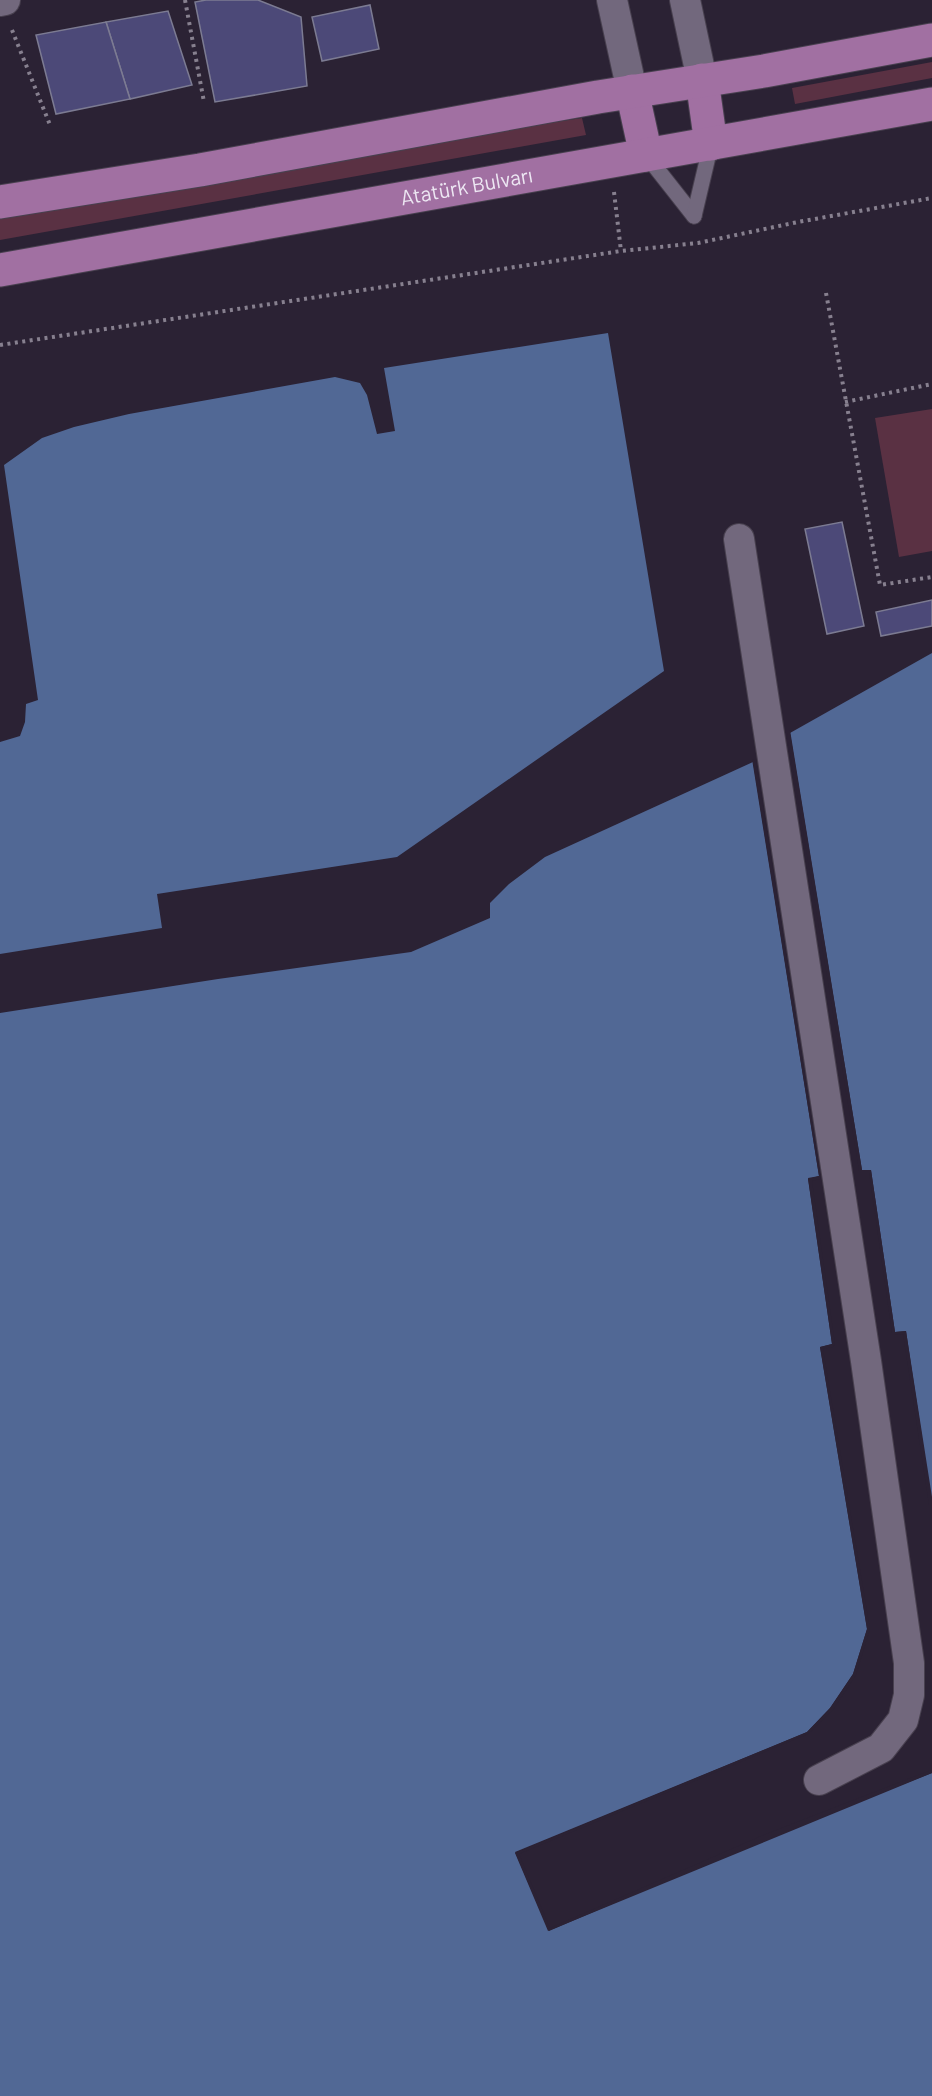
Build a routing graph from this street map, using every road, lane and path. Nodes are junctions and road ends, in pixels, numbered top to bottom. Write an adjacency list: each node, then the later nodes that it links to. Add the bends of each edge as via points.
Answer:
1 (185, 0): 8 (path)
2 (612, 0): 7 (street)
3 (685, 0): 6 (street)
4 (4, 8): 10 (path)
5 (932, 40): 6 (main road)
6 (702, 80): 7 (main road); 11 (main road)
7 (632, 91): 12 (main road); 15 (main road, via 200,170)
8 (204, 102)
9 (932, 104): 11 (main road, Atatürk Bulvarı)
10 (50, 124)
11 (711, 144): 12 (main road, Atatürk Bulvarı); 12 (lane, via 694,216)
12 (646, 155): 17 (main road, Atatürk Bulvarı)
13 (614, 186): 16 (path)
14 (932, 198): 16 (path, via 698,243)
15 (0, 202)
16 (621, 251): 19 (path)
17 (0, 270)
18 (826, 293): 21 (path)
19 (0, 345)
20 (932, 384): 21 (path)
21 (844, 402): 23 (path, via 880,585)
22 (739, 539): 24 (street, via 909,1663 909,1695 903,1720 881,1748)
23 (932, 577)
24 (819, 1780)

